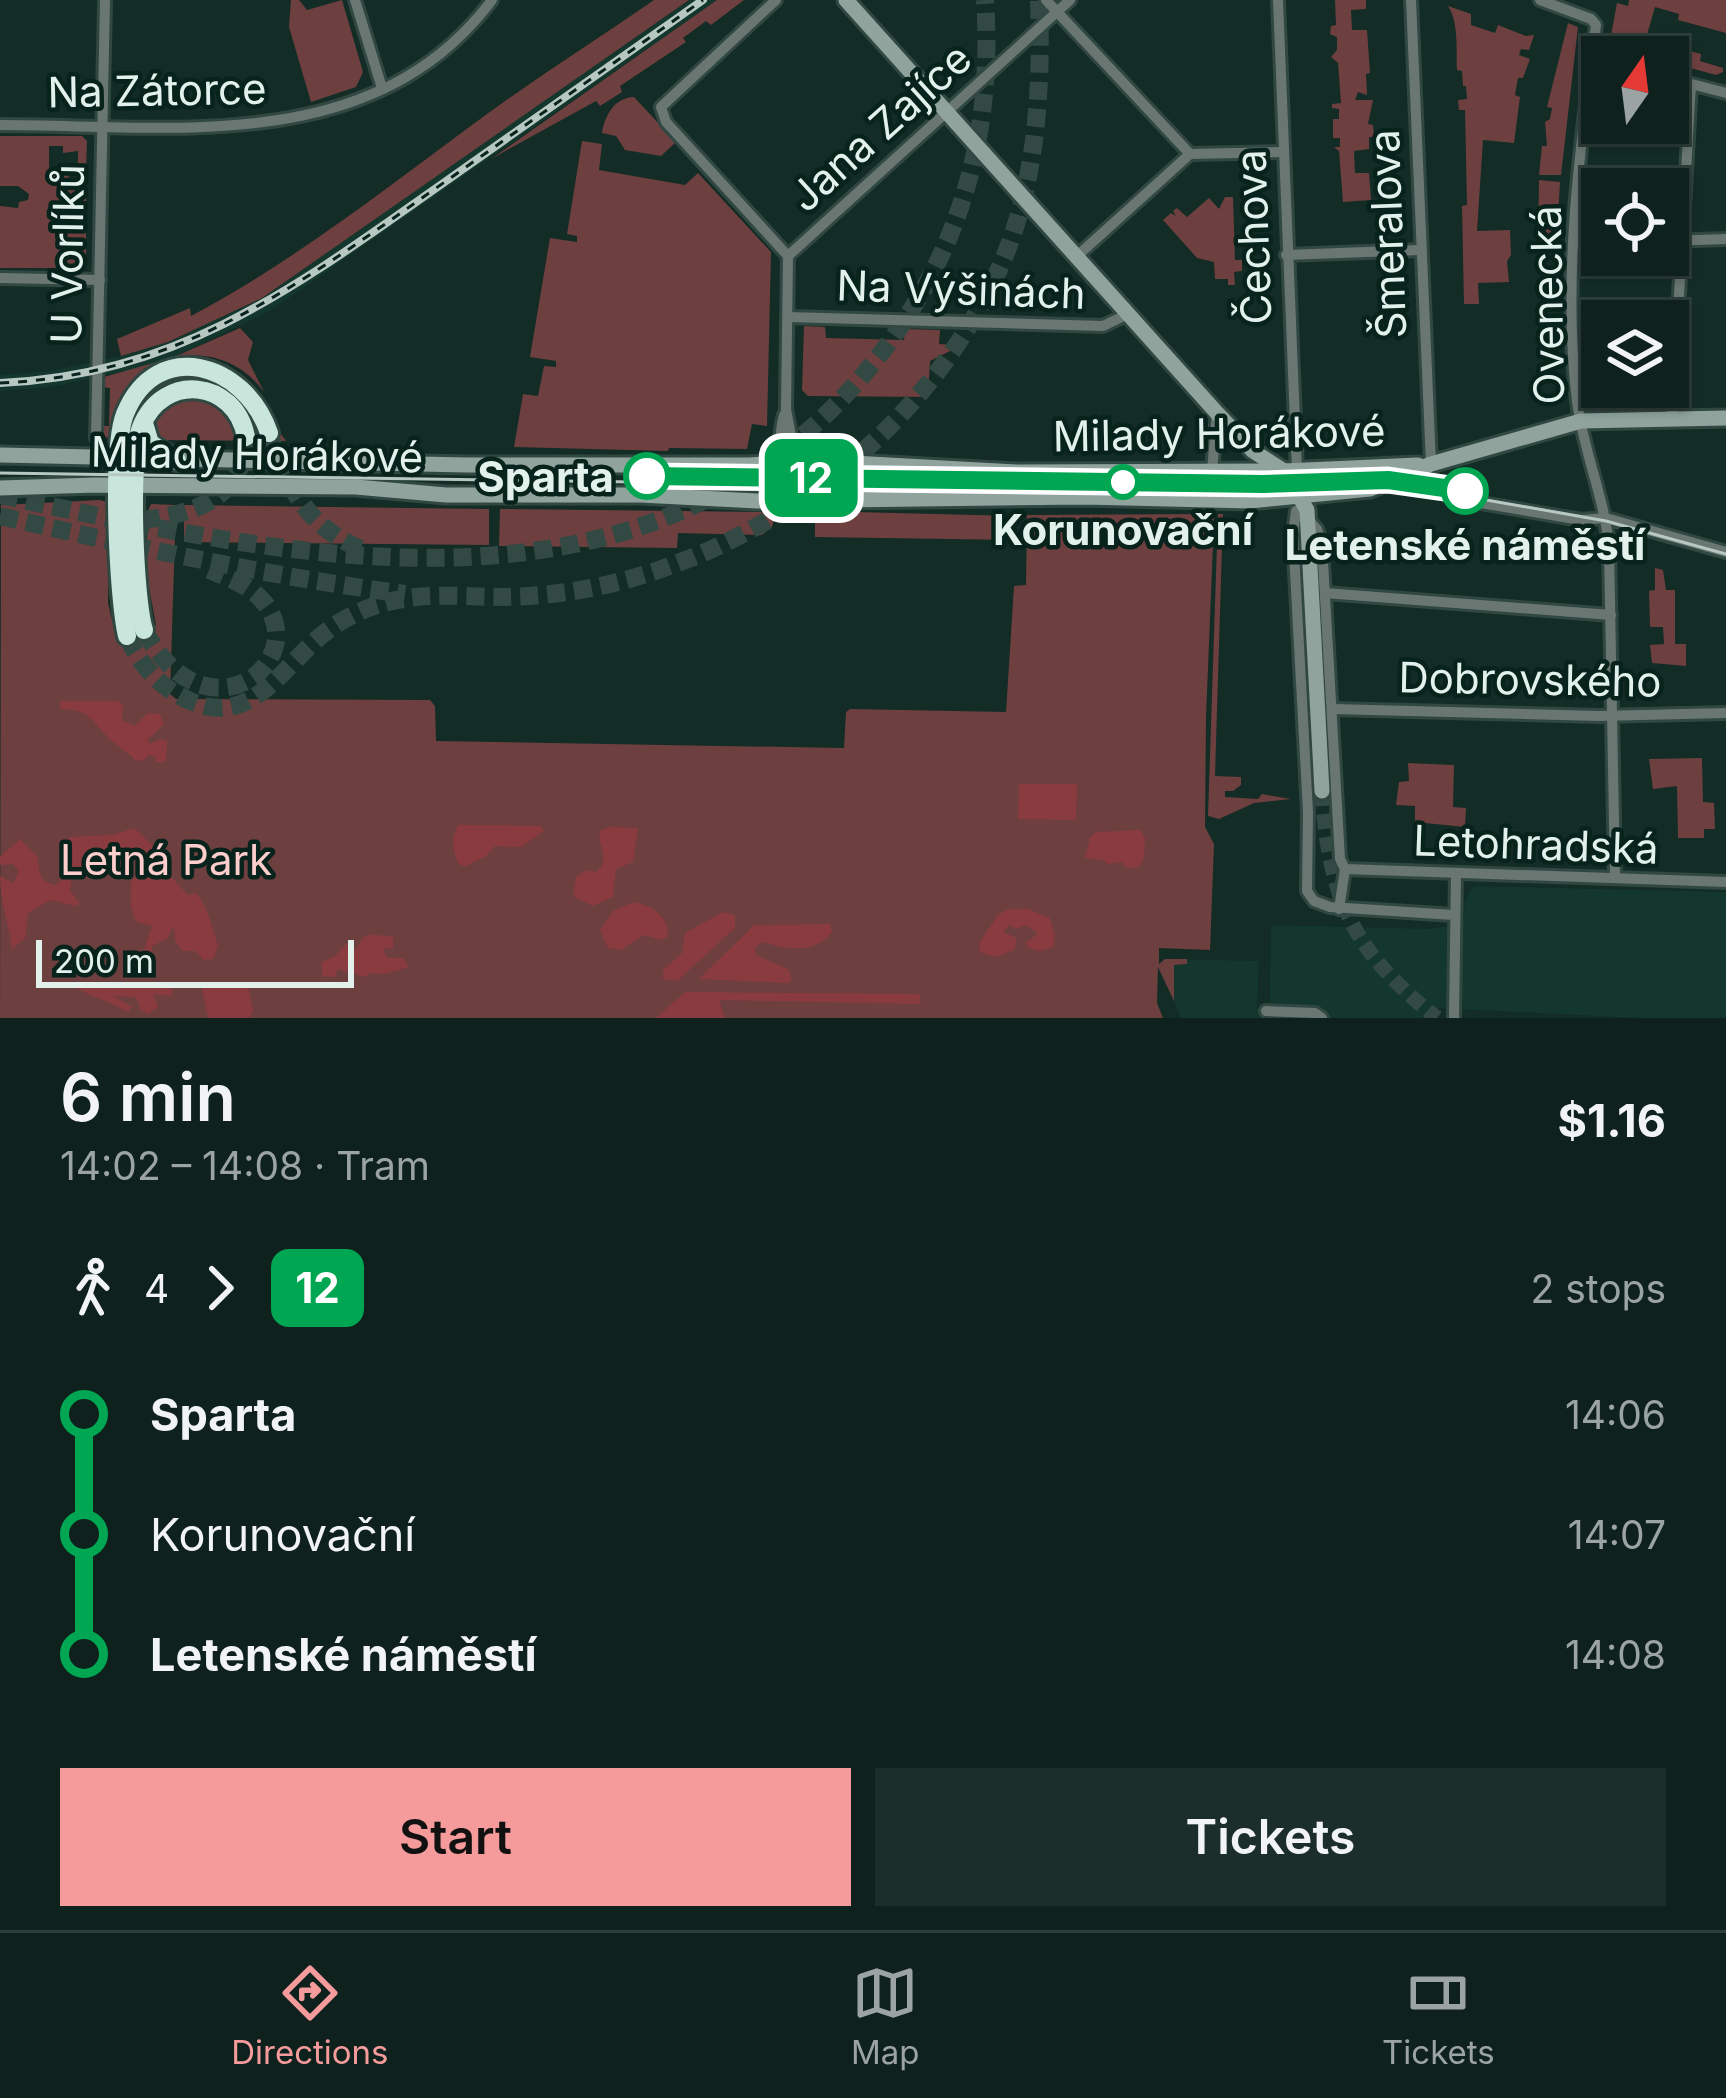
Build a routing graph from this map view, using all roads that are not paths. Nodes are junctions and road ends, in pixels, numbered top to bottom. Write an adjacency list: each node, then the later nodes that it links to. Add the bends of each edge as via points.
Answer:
1 (105, 0): 18 (street, U Vorlíků)
2 (356, 0): 14 (street)
3 (492, 0): 14 (street, Na Zátorce, via 440,52)
4 (776, 0): 29 (street, via 662,102 666,122)
5 (846, 0): 16 (main road)
6 (1046, 0): 11 (street)
7 (1070, 0): 11 (street, Jana Zajíce)
8 (1278, 0): 20 (street, Čechova)
9 (1411, 0): 27 (street, Šmeralova)
10 (1540, 0): 12 (street, Ovenecká, via 1592,19)
11 (1056, 12): 16 (street, Jana Zajíce); 21 (street)
12 (1596, 36)
13 (1691, 84): 15 (street); 22 (street)
14 (382, 88): 18 (street, Na Zátorce, via 267,124)
15 (1726, 94)
16 (946, 112): 29 (street, Jana Zajíce); 30 (main road)
17 (0, 125): 18 (street, Na Zátorce)
18 (102, 126): 33 (street, U Vorlíků)
19 (1586, 144): 25 (street, Ovenecká)
20 (1283, 152): 21 (street); 28 (street, Čechova)
21 (1190, 154): 30 (street)
22 (1686, 168)
23 (1726, 239): 24 (street)
24 (1689, 240)
25 (1573, 241): 26 (street); 40 (street, Ovenecká)
26 (1581, 241)
27 (1420, 250): 28 (street); 48 (street, Šmeralova)
28 (1286, 255): 50 (street, Čechova)
29 (788, 256): 35 (street)
30 (1076, 257): 34 (main road)
31 (1680, 276): 39 (street)
32 (0, 278): 33 (street)
33 (100, 280): 43 (street, U Vorlíků)
34 (1128, 314): 35 (street, Na Výšinách, via 1103,326); 36 (main road)
35 (788, 317): 47 (street, via 778,444)
36 (1217, 413): 49 (street); 50 (main road, via 1253,451)
37 (145, 418): 42 (highway, via 169,394 204,389 231,405); 45 (highway); 46 (highway, via 150,443)
38 (1726, 418): 39 (main road)
39 (1672, 419): 40 (main road)
40 (1581, 421): 48 (main road); 56 (street, Ovenecká)
41 (268, 433): 45 (highway, via 239,384 215,371 181,368 148,382 130,402 122,423)
42 (246, 437)
43 (96, 438)
44 (0, 455): 45 (main road, Milady Horákové)
45 (126, 460): 46 (main road, Milady Horákové); 51 (highway)
46 (177, 460): 47 (main road, Milady Horákové)
47 (784, 464): 49 (main road, Milady Horákové); 54 (street)
48 (1431, 464): 50 (main road, Milady Horákové); 52 (main road)
49 (1212, 471): 50 (main road, Milady Horákové)
50 (1291, 471): 55 (main road)
51 (128, 485): 53 (main road, Milady Horákové); 54 (main road, Milady Horákové); 60 (highway)
52 (1383, 485): 55 (main road, Milady Horákové); 56 (street, Milady Horákové)
53 (0, 488)
54 (785, 500): 55 (main road, Milady Horákové, via 1250,501)
55 (1302, 515): 58 (street, via 1318,529); 64 (main road); 64 (street, via 1293,534)
56 (1606, 518): 57 (street, Milady Horákové); 59 (street, Ovenecká)
57 (1726, 552)
58 (1325, 593): 59 (street); 61 (street)
59 (1610, 615): 63 (street, Ovenecká)
60 (136, 633)
61 (1333, 709): 63 (street, Dobrovského); 65 (street)
62 (1726, 712): 63 (street, Dobrovského)
63 (1612, 716): 69 (street, Ovenecká)
64 (1313, 790): 66 (street)
65 (1339, 811): 66 (street); 67 (street)
66 (1308, 812): 71 (street, via 1307,891)
67 (1345, 869): 68 (street, Letohradská); 71 (street)
68 (1456, 874): 69 (street, Letohradská); 72 (street)
69 (1615, 878): 70 (street, Letohradská)
70 (1726, 882)
71 (1339, 909): 72 (street, Letohradská)
72 (1454, 914): 75 (street)
73 (1265, 1011): 74 (street)
74 (1322, 1018)
75 (1454, 1018)

